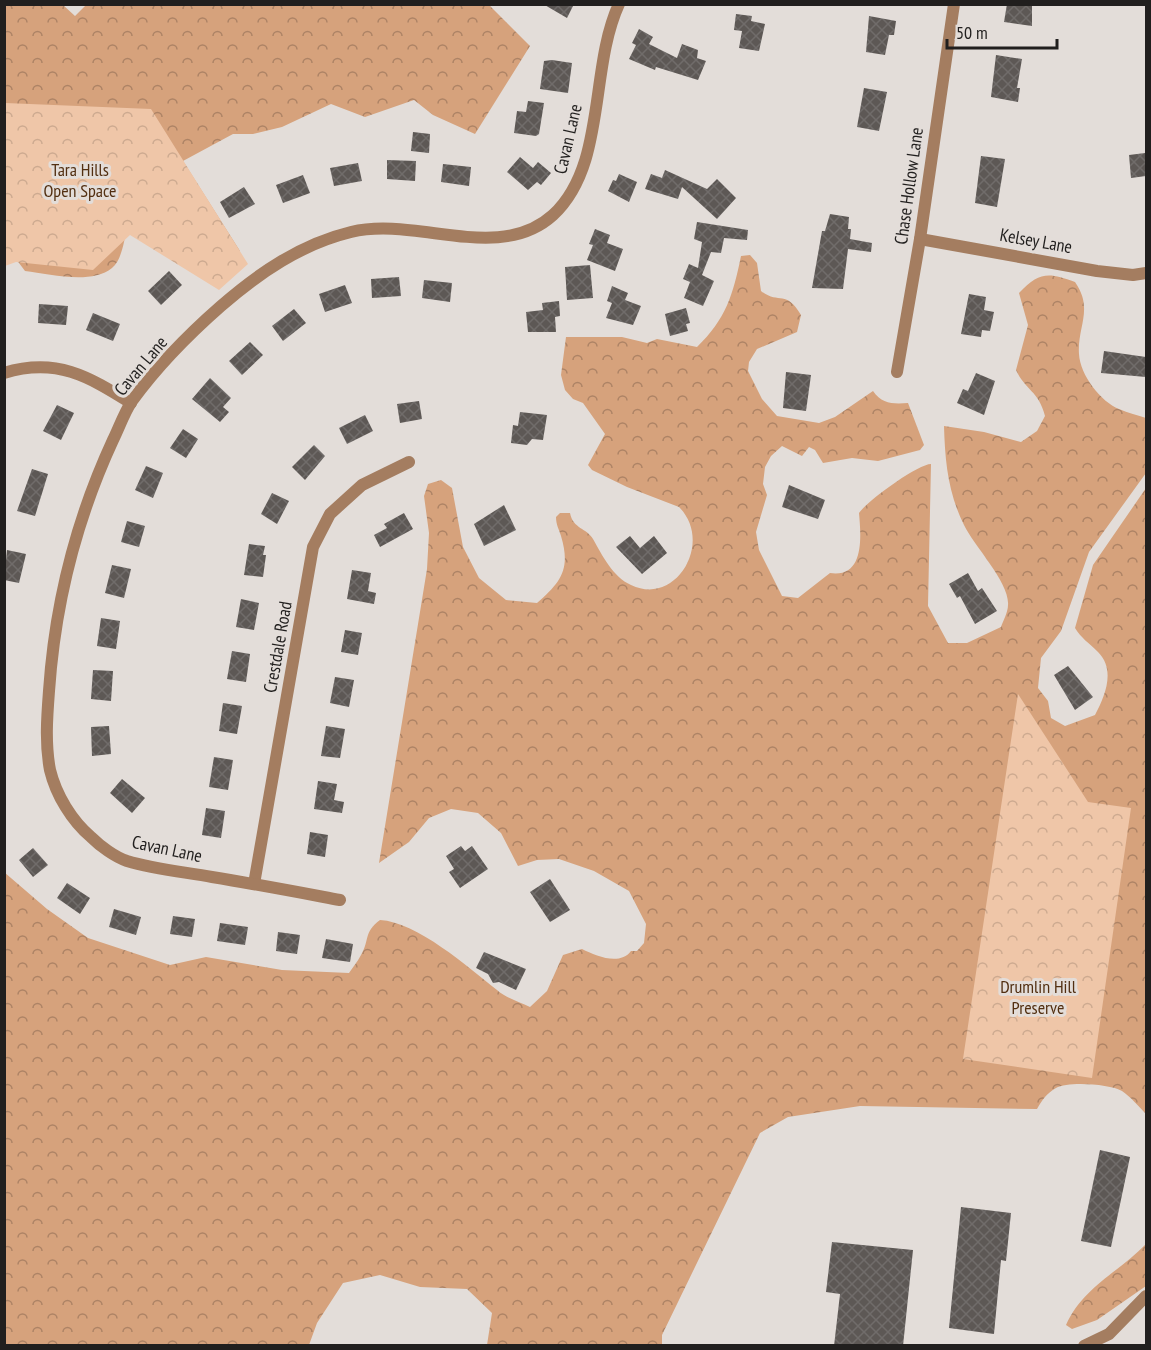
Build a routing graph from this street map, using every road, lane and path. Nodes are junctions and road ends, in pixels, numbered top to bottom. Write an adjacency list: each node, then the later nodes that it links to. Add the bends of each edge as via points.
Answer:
1 (620, 4): 7 (street, Cavan Lane, via 605,43 583,170 571,195 554,214 532,231 510,238 478,238 407,228 354,231 314,244 263,271 217,309)
2 (954, 4): 3 (street, Chase Hollow Lane)
3 (920, 239): 4 (street, Kelsey Lane, via 1097,271); 5 (street, Chase Hollow Lane)
4 (1146, 273)
5 (897, 372)
6 (4, 373): 7 (street, via 30,365 65,370 99,383)
7 (130, 403): 9 (street, Cavan Lane, via 91,488 67,568 53,635 46,728 51,772 68,813 91,838 123,860)
8 (409, 462): 9 (street, Crestdale Road, via 362,484 330,514 314,546)
9 (254, 884): 10 (street, Cavan Lane)
10 (340, 900)
11 (1146, 1296): 12 (street, via 1109,1334)
12 (1084, 1346)

